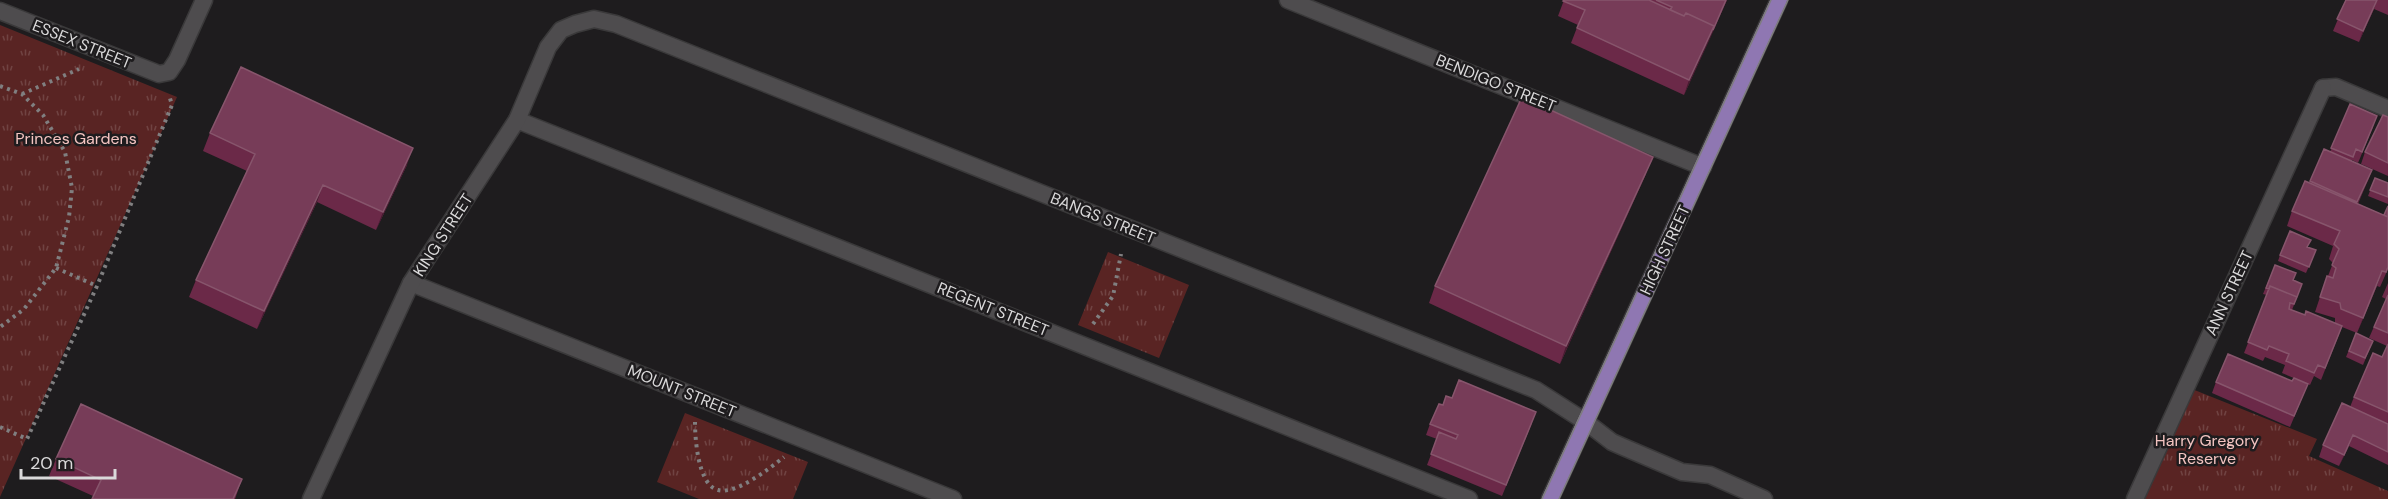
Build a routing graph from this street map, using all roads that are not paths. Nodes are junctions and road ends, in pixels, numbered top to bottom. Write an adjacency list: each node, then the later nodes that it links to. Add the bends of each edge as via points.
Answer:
1 (204, 0): 4 (street, ESSEX STREET, via 177,60 164,74)
2 (1288, 0): 8 (street, BENDIGO STREET)
3 (1779, 0): 8 (main road, HIGH STREET)
4 (0, 11)
5 (616, 24): 7 (street, KING STREET, via 594,20 561,30 548,47); 10 (street, BANGS STREET, via 1536,390)
6 (2388, 110): 16 (street, ANN STREET, via 2336,87 2323,88)
7 (517, 120): 9 (street, KING STREET); 13 (street, REGENT STREET)
8 (1703, 167): 10 (main road, HIGH STREET)
9 (411, 283): 11 (street, KING STREET); 12 (street, MOUNT STREET)
10 (1586, 422): 14 (main road, HIGH STREET); 15 (street, BANGS STREET, via 1628,449 1682,472 1710,475)
11 (311, 499)
12 (953, 499)
13 (1469, 499)
14 (1550, 499)
15 (1764, 499)
16 (2135, 499)

